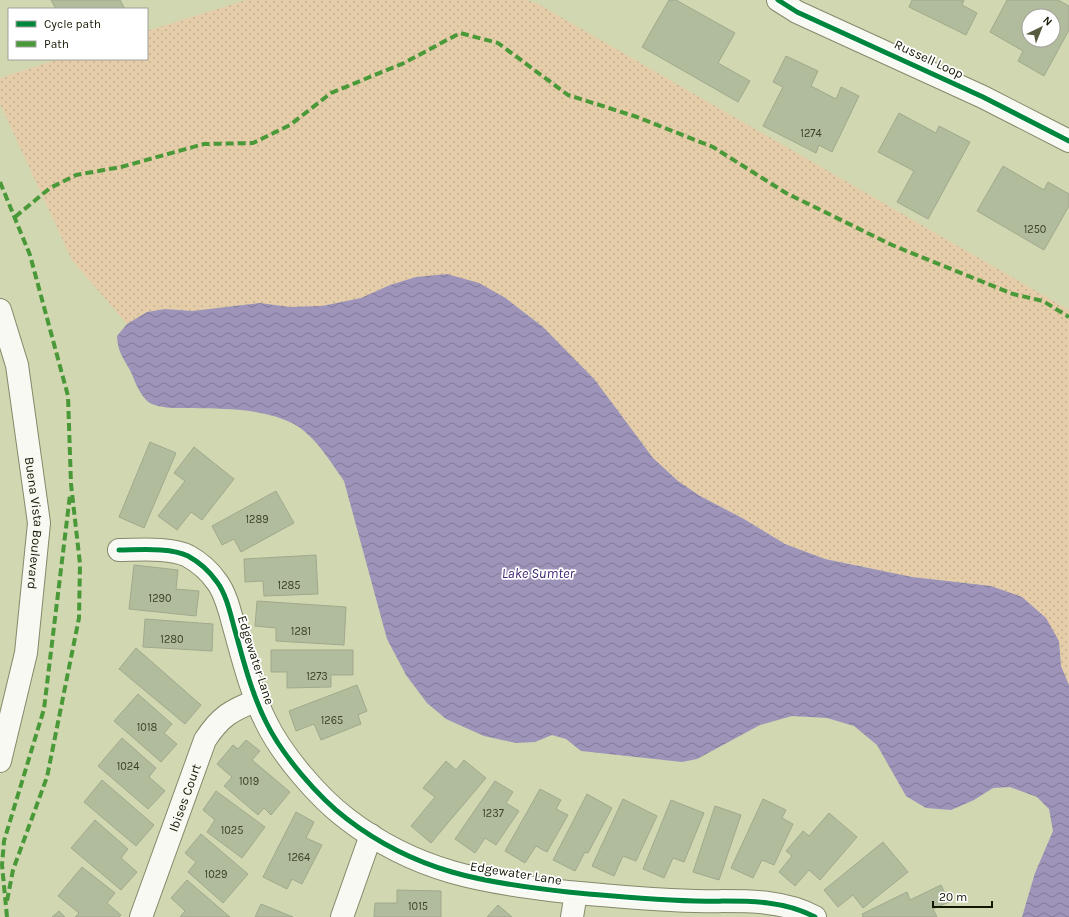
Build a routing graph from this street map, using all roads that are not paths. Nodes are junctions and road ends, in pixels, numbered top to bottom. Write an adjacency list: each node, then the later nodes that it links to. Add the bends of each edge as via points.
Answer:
1 (778, 0): 2 (street, Russell Loop, via 797,12 983,97)
2 (1069, 141)
3 (0, 310): 6 (street, Buena Vista Boulevard, via 18,365 38,523 26,653)
4 (118, 550): 5 (street, Edgewater Lane, via 161,550 187,555 204,567 218,583 227,603)
5 (256, 701): 7 (street, Edgewater Lane, via 283,749 312,787 347,819); 10 (street, Ibises Court, via 225,715 205,740)
6 (0, 761)
7 (371, 835): 8 (street, Edgewater Lane, via 426,864 467,878 513,887); 11 (street)
8 (576, 893): 9 (street, Edgewater Lane, via 695,901 752,900 783,904); 12 (street)
9 (804, 915)
10 (141, 917)
11 (342, 917)
12 (572, 917)

